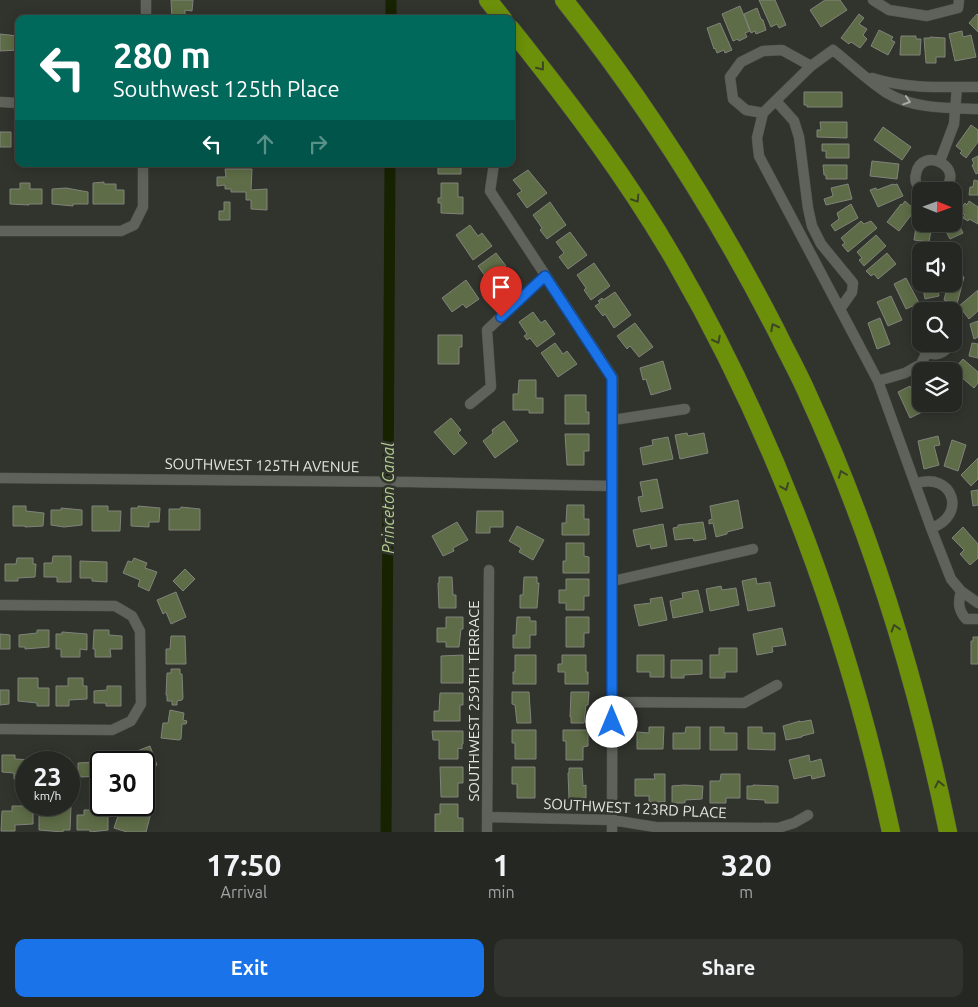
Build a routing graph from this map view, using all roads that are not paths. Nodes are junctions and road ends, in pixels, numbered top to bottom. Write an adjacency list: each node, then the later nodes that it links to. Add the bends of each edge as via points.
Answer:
1 (146, 0): 6 (street)
2 (488, 0): 7 (highway)
3 (564, 0): 53 (highway, one-way to 3, via 917,698 876,565 808,394 733,250 688,174 636,96)
4 (873, 0): 5 (street, via 889,10 927,16)
5 (959, 4)
6 (146, 15)
7 (500, 15)
8 (515, 34): 52 (highway, one-way to 52, via 601,144 674,260 745,395 784,485 833,616 862,711)
9 (812, 66): 10 (street, via 833,50); 13 (street); 18 (street, via 782,50 763,51 741,62 730,77 733,99 746,110)
10 (865, 76): 11 (street, via 915,87); 16 (street, one-way to 16, via 904,100)
11 (957, 87): 12 (street); 16 (street)
12 (978, 87)
13 (776, 100): 18 (street); 26 (street, via 794,121 799,137 812,226 821,244 853,283 852,292)
14 (0, 102): 15 (street)
15 (15, 102)
16 (955, 108): 17 (street); 19 (street, via 954,124)
17 (978, 109)
18 (763, 114): 26 (street, via 757,138 759,156)
19 (940, 161): 22 (street, via 924,162 917,169); 23 (street, via 945,165)
20 (144, 167): 24 (street, via 142,207 134,225 121,231)
21 (494, 167): 25 (street, via 490,191)
22 (916, 182)
23 (950, 182)
24 (0, 231)
25 (545, 276): 30 (street, via 487,330 491,388); 32 (street, via 612,378)
26 (840, 308): 29 (street)
27 (927, 352): 28 (street); 29 (street, via 921,364)
28 (943, 352)
29 (878, 381): 34 (street)
30 (470, 404)
31 (685, 409): 32 (street)
32 (613, 420): 35 (street)
33 (0, 478): 35 (street, SOUTHWEST 125TH AVENUE)
34 (915, 484): 36 (street); 36 (street, via 926,480 936,482 951,496 949,517 941,525)
35 (613, 486): 39 (street)
36 (931, 528): 40 (street, via 951,579)
37 (753, 549): 39 (street)
38 (489, 570): 48 (street, SOUTHWEST 259TH TERRACE)
39 (613, 580): 45 (street)
40 (961, 591): 41 (street); 43 (street, via 958,602 961,613 966,619)
41 (978, 603)
42 (0, 605): 46 (street, via 115,606 132,616 140,631 141,704 131,721 112,730)
43 (978, 620)
44 (777, 685): 45 (street, via 744,703)
45 (612, 702): 49 (street)
46 (0, 730)
47 (808, 815): 49 (street, SOUTHWEST 123RD PLACE, via 778,828 655,827)
48 (487, 817): 49 (street, SOUTHWEST 123RD PLACE); 50 (street, SOUTHWEST 259TH TERRACE)
49 (612, 820): 51 (street)
50 (487, 832)
51 (612, 832)
52 (891, 832)
53 (948, 832)

